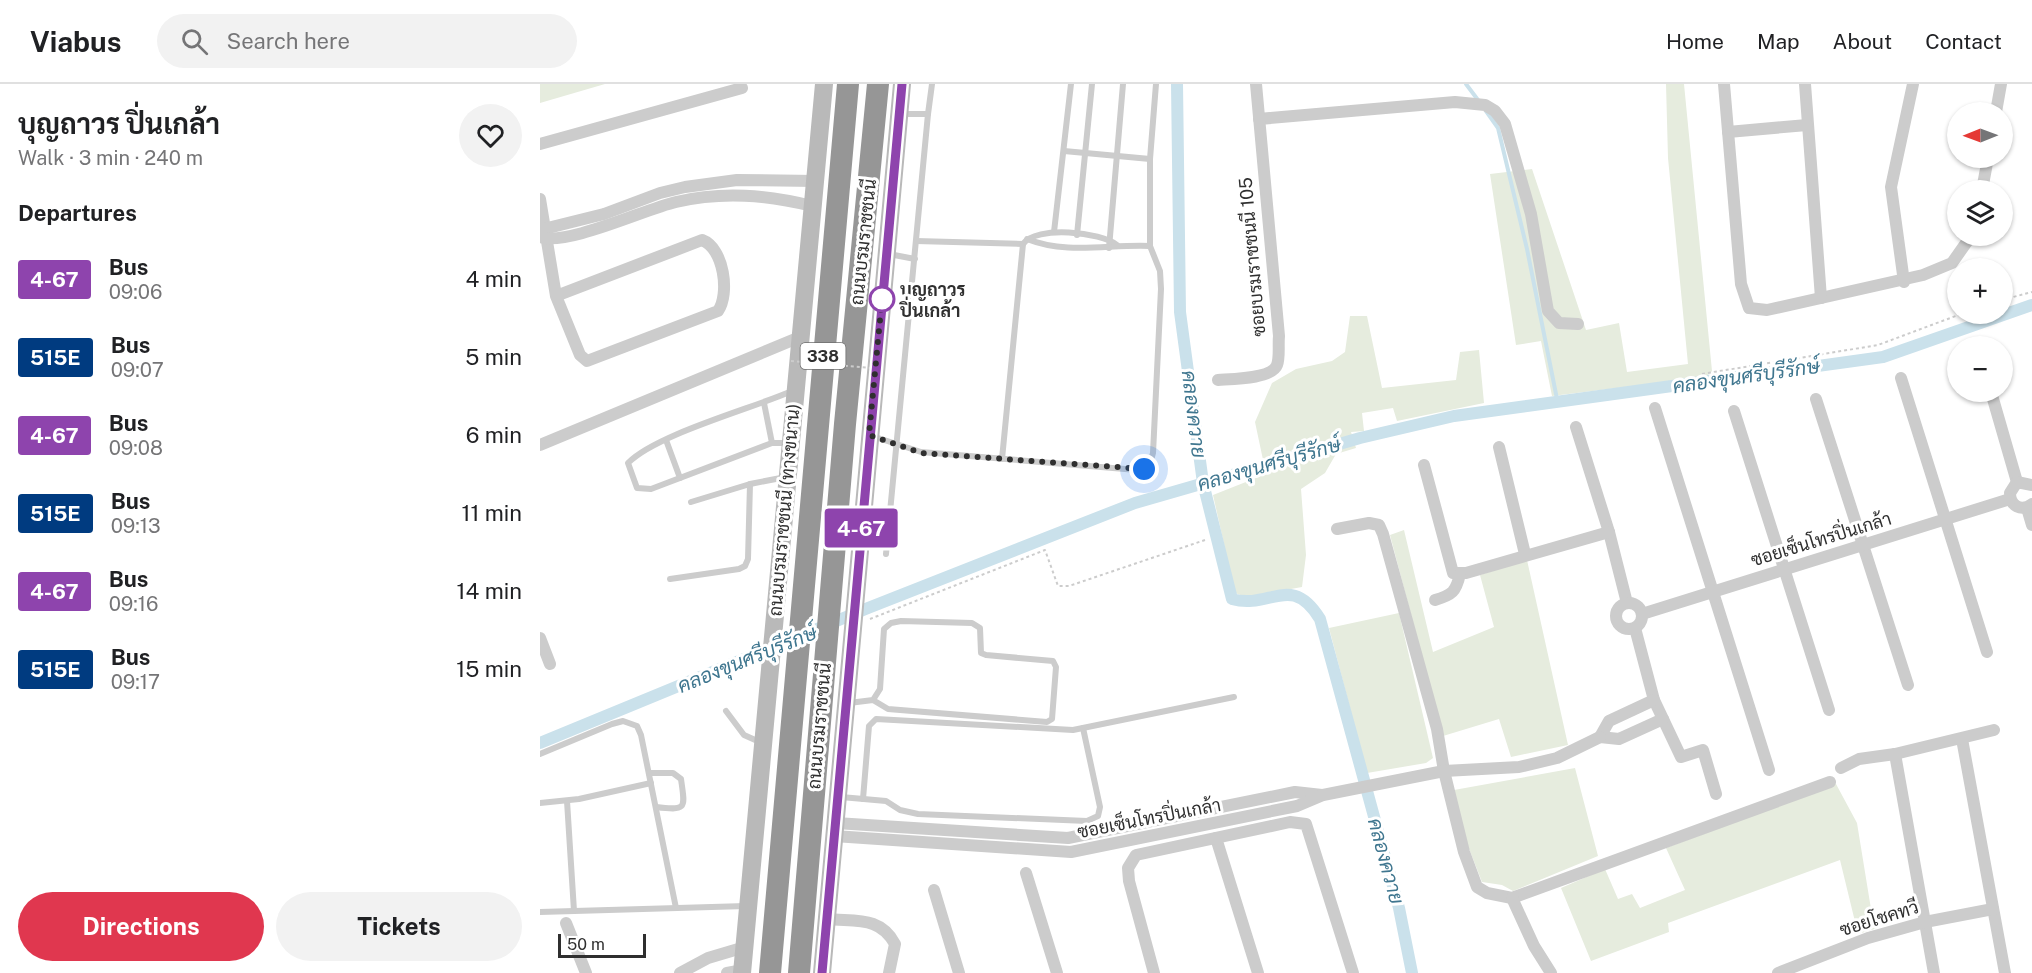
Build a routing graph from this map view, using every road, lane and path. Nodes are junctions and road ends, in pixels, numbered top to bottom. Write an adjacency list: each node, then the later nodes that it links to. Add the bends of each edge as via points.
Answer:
1 (824, 84): 28 (main road, ถนนบรมราชชนนี (ทางขนาน) / 338)
2 (848, 84): 144 (highway, ถนนบรมราชชนนี / 338)
3 (878, 84): 145 (highway, ถนนบรมราชชนนี / 338)
4 (902, 84): 17 (main road)
5 (932, 84): 18 (lane)
6 (1071, 84): 23 (lane)
7 (1092, 84): 24 (lane)
8 (1123, 84): 25 (lane)
9 (1156, 84): 26 (lane)
10 (1256, 84): 19 (street, ซอยบรมราชชนนี 105)
11 (1724, 84): 21 (street)
12 (1805, 84): 20 (street)
13 (1913, 84): 44 (street, via 1891,187)
14 (2001, 84): 16 (street)
15 (742, 88): 22 (street)
16 (1998, 102)
17 (900, 114): 18 (lane); 42 (main road)
18 (928, 114): 36 (lane)
19 (1259, 119): 50 (street, via 1455,102 1480,104 1495,111 1505,124 1531,214 1548,311 1558,323); 56 (street, ซอยบรมราชชนนี 105, via 1279,336 1277,365 1256,377)
20 (1807, 125): 21 (street); 48 (street)
21 (1728, 132): 48 (street, via 1744,300 1749,308 1767,310)
22 (540, 144)
23 (1064, 151): 24 (lane); 32 (lane)
24 (1085, 153): 25 (lane); 34 (lane)
25 (1116, 156): 26 (lane); 35 (lane)
26 (1150, 159): 39 (lane)
27 (772, 178): 28 (street); 29 (street); 33 (street, via 660,193)
28 (816, 181): 31 (main road, ถนนบรมราชชนนี (ทางขนาน) / 338)
29 (771, 197): 31 (street); 33 (street, via 735,195 682,200 599,226)
30 (540, 199): 33 (street)
31 (812, 206): 51 (main road, ถนนบรมราชชนนี (ทางขนาน) / 338)
32 (1054, 232): 34 (lane); 37 (lane, via 1038,234)
33 (543, 233): 46 (street)
34 (1077, 235): 35 (lane)
35 (1109, 238): 38 (lane); 41 (lane)
36 (916, 241): 37 (lane); 43 (lane)
37 (1025, 242): 41 (lane); 70 (lane)
38 (1116, 245): 39 (lane); 41 (lane)
39 (1150, 246): 70 (lane, via 1160,271 1161,289 1150,464 1137,470)
40 (1964, 246): 44 (street, via 1952,262)
41 (1108, 248)
42 (886, 253): 43 (lane); 64 (main road)
43 (915, 259): 68 (lane)
44 (1904, 282): 48 (street)
45 (2032, 292): 47 (path)
46 (556, 296): 46 (street, via 702,240 722,262 722,302 718,311 592,361 580,355)
47 (2013, 297)
48 (1821, 298)
49 (1947, 319): 54 (path, via 1878,345)
50 (1578, 324)
51 (800, 337): 57 (main road, ถนนบรมราชชนนี (ทางขนาน) / 338); 67 (street)
52 (791, 361): 53 (path, bridge)
53 (883, 369)
54 (1702, 374)
55 (1901, 378): 80 (street)
56 (1218, 380)
57 (795, 390): 60 (lane); 66 (main road, ถนนบรมราชชนนี (ทางขนาน) / 338)
58 (1816, 399): 85 (street)
59 (1994, 402): 74 (street)
60 (764, 403): 65 (lane); 66 (lane)
61 (1655, 408): 91 (street)
62 (1734, 411): 88 (street)
63 (1576, 427): 83 (street)
64 (869, 435): 68 (lane); 95 (main road, via 854,600)
65 (666, 440): 73 (lane); 73 (lane, via 639,452 628,463 637,488 651,489)
66 (781, 443): 72 (main road, ถนนบรมราชชนนี (ทางขนาน) / 338); 73 (lane)
67 (540, 445)
68 (896, 446): 70 (lane, via 921,453); 86 (lane)
69 (1498, 447): 87 (street)
70 (1002, 459)
71 (1424, 465): 89 (street, via 1449,562 1453,573)
72 (787, 477): 75 (lane); 112 (main road, ถนนบรมราชชนนี (ทางขนาน) / 338)
73 (680, 478)
74 (2018, 482): 76 (street); 77 (street, via 2011,489)
75 (750, 484): 78 (lane); 90 (lane, via 745,566)
76 (2032, 485)
77 (2010, 499): 79 (street, via 2018,507); 80 (street, ซอยเซ็นโทรปิ่นเกล้า)
78 (691, 502)
79 (2029, 506): 81 (street)
80 (1946, 520): 85 (street, ซอยเซ็นโทรปิ่นเกล้า); 98 (street)
81 (2032, 525)
82 (1337, 529): 117 (street, via 1369,523 1379,525 1383,534 1437,729)
83 (1609, 532): 87 (street); 93 (street)
84 (1205, 540): 95 (path, via 1069,586 1058,586 1045,550)
85 (1863, 545): 88 (street, ซอยเซ็นโทรปิ่นเกล้า); 100 (street)
86 (886, 554)
87 (1525, 554): 89 (street)
88 (1785, 570): 91 (street, ซอยเซ็นโทรปิ่นเกล้า); 105 (street)
89 (1460, 574): 92 (street, via 1457,589)
90 (670, 579)
91 (1713, 592): 94 (street, ซอยเซ็นโทรปิ่นเกล้า); 116 (street)
92 (1435, 600)
93 (1627, 603): 94 (street, via 1639,606); 96 (street, via 1619,607 1617,620 1626,629)
94 (1642, 614): 96 (street)
95 (859, 625): 104 (main road)
96 (1635, 628): 103 (street)
97 (540, 638): 99 (street)
98 (1987, 652)
99 (550, 664)
100 (1908, 685)
101 (1234, 697): 108 (lane)
102 (873, 700): 102 (lane, via 880,689 884,629 901,621 972,623 980,628 981,653 986,656 1042,658 1053,661 1056,668 1052,719 1047,722 888,709); 104 (lane)
103 (1654, 700): 107 (street); 110 (street, ซอยเซ็นโทรปิ่นเกล้า, via 1609,721)
104 (845, 703): 122 (main road)
105 (1829, 710)
106 (726, 711): 112 (lane, via 744,735)
107 (1662, 719): 110 (street, ซอยเซ็นโทรปิ่นเกล้า, via 1619,740); 121 (street, via 1681,757 1703,750)
108 (1083, 728): 123 (lane, via 1059,730 876,719 869,726); 123 (lane, via 1100,807 1098,816 1087,821 918,814 900,810 886,801)
109 (1994, 730): 111 (street)
110 (1600, 737): 117 (street, ซอยเซ็นโทรปิ่นเกล้า, via 1557,758 1519,767)
111 (1962, 739): 114 (street); 134 (street)
112 (762, 744): 132 (main road, ถนนบรมราชชนนี (ทางขนาน) / 338)
113 (540, 754): 118 (lane, via 612,724 631,722 641,735)
114 (1895, 754): 115 (street, via 1859,759); 139 (street)
115 (1841, 768)
116 (1769, 770)
117 (1444, 771): 127 (street, ซอยเซ็นโทรปิ่นเกล้า, via 1323,795 1296,792 1068,838); 131 (street, via 1477,887)
118 (649, 773): 120 (lane); 126 (lane, via 673,773 681,779 682,808)
119 (1830, 782): 131 (street)
120 (651, 783): 124 (lane); 126 (lane)
121 (1716, 794)
122 (837, 797): 123 (lane); 127 (main road)
123 (863, 799)
124 (567, 801): 125 (lane); 135 (lane)
125 (540, 803)
126 (656, 807): 133 (lane)
127 (835, 829): 137 (main road)
128 (1216, 838): 150 (street, via 1136,855 1128,868); 151 (street); 152 (street, via 1290,822 1306,825)
129 (1026, 873): 149 (street)
130 (934, 890): 148 (street)
131 (1512, 898): 153 (street)
132 (748, 906): 133 (lane); 140 (main road, ถนนบรมราชชนนี (ทางขนาน) / 338)
133 (676, 908): 135 (lane)
134 (1993, 909): 139 (street, ซอยโชคทวี); 156 (street)
135 (574, 911): 136 (lane)
136 (540, 912)
137 (827, 919): 146 (main road); 147 (street, via 878,924 888,931 895,944)
138 (566, 922): 143 (street)
139 (1925, 922): 154 (street, ซอยโชคทวี, via 1868,938); 155 (street)
140 (745, 947): 141 (street, via 708,958); 142 (main road, ถนนบรมราชชนนี (ทางขนาน) / 338)
141 (691, 972)
142 (737, 972)
143 (586, 973)
144 (770, 973)
145 (798, 973)
146 (822, 973)
147 (889, 973)
148 (959, 973)
149 (1057, 973)
150 (1154, 973)
151 (1258, 973)
152 (1353, 973)
153 (1551, 973)
154 (1778, 973)
155 (1934, 973)
156 (2005, 973)

